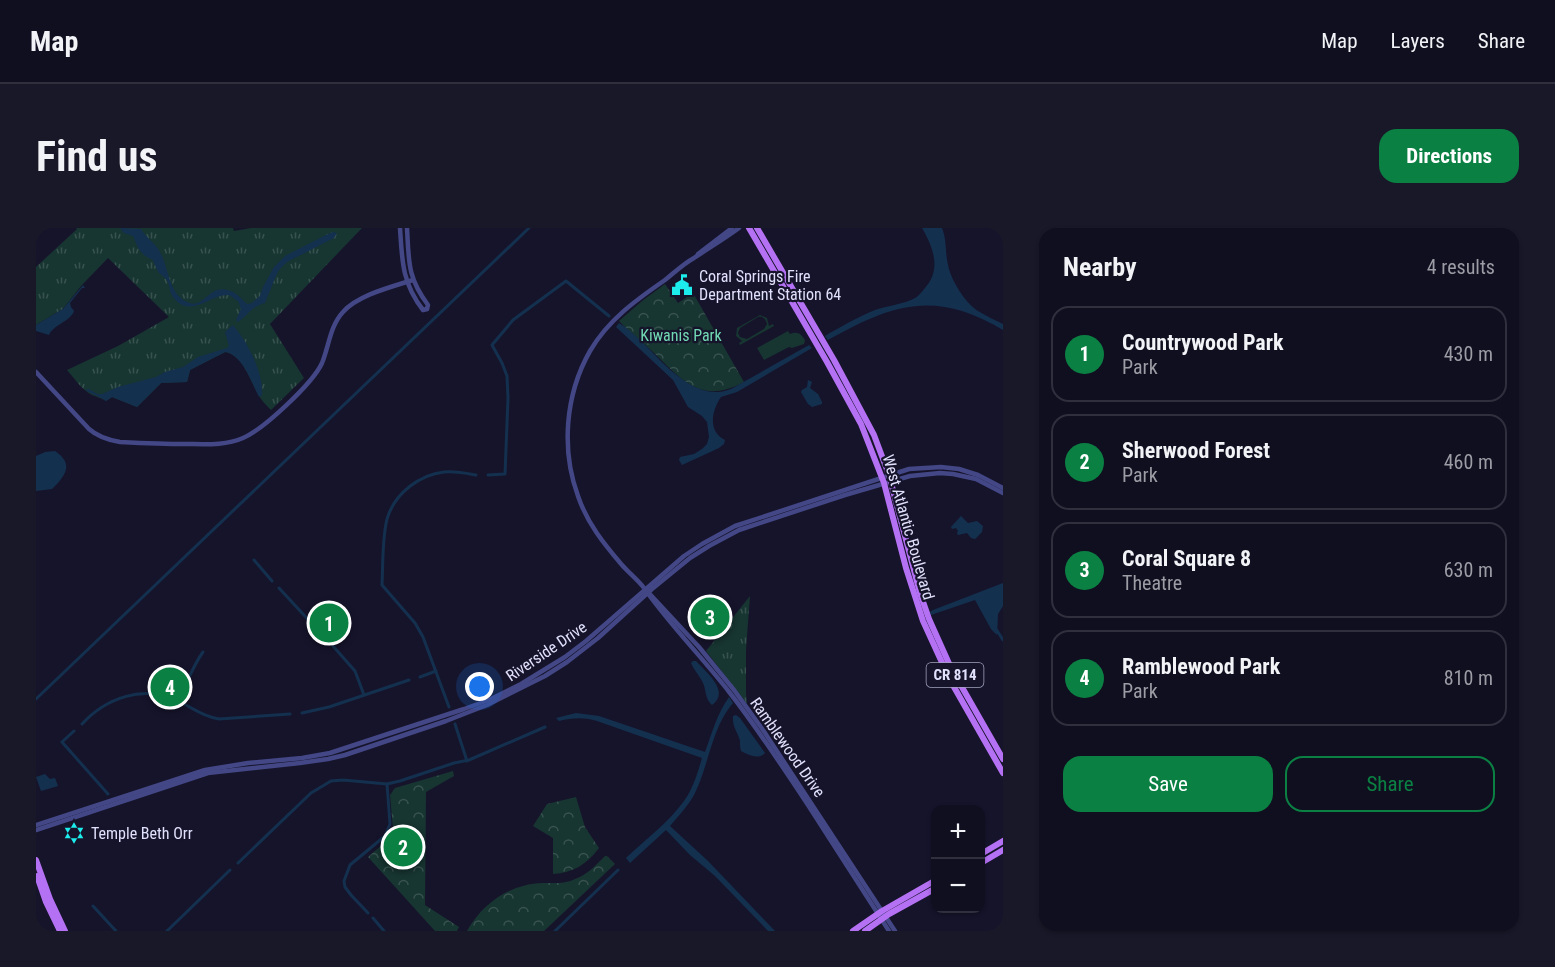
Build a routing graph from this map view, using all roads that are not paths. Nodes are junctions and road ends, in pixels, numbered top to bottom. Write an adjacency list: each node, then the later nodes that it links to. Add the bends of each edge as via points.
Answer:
1 (400, 228): 9 (street)
2 (406, 228): 8 (street)
3 (732, 228): 7 (street, Ramblewood Drive)
4 (739, 228): 7 (street, Ramblewood Drive)
5 (749, 228): 11 (main road, West Atlantic Boulevard / CR 814, via 850,402)
6 (757, 228): 11 (main road, West Atlantic Boulevard / CR 814, via 867,422)
7 (694, 258): 14 (street, Ramblewood Drive, via 608,327 585,361 570,408 570,464 583,509 606,546)
8 (413, 280): 9 (street); 9 (street, via 428,305 426,310)
9 (406, 282): 10 (street, via 355,301 342,312 315,375 256,431 230,442 108,440 93,432)
10 (36, 372)
11 (887, 479): 12 (street, Riverside Drive, via 909,469 959,469); 13 (street, Riverside Drive, via 953,474); 14 (street, Riverside Drive, via 735,526 688,552); 15 (main road, West Atlantic Boulevard / CR 814, via 906,568)
12 (1003, 488)
13 (1003, 494)
14 (647, 592): 18 (street, Riverside Drive, via 566,657 521,684 472,706 330,753 205,770); 19 (street, Riverside Drive, via 598,638 551,672 466,714 328,759 208,773); 28 (street, Ramblewood Drive, via 738,700)
15 (926, 620): 16 (main road, West Atlantic Boulevard / CR 814); 17 (main road, West Atlantic Boulevard / CR 814, via 946,671)
16 (1003, 759)
17 (1003, 773)
18 (36, 825)
19 (36, 830)
20 (1003, 841): 22 (main road)
21 (1003, 850): 24 (main road)
22 (985, 852)
23 (36, 860): 30 (main road)
24 (985, 860)
25 (36, 873): 29 (main road)
26 (931, 883): 28 (main road)
27 (931, 890): 28 (main road)
28 (882, 915): 31 (main road); 32 (main road); 33 (street, Ramblewood Drive); 34 (street, Ramblewood Drive)
29 (60, 931)
30 (65, 931)
31 (854, 931)
32 (865, 931)
33 (889, 931)
34 (895, 931)

